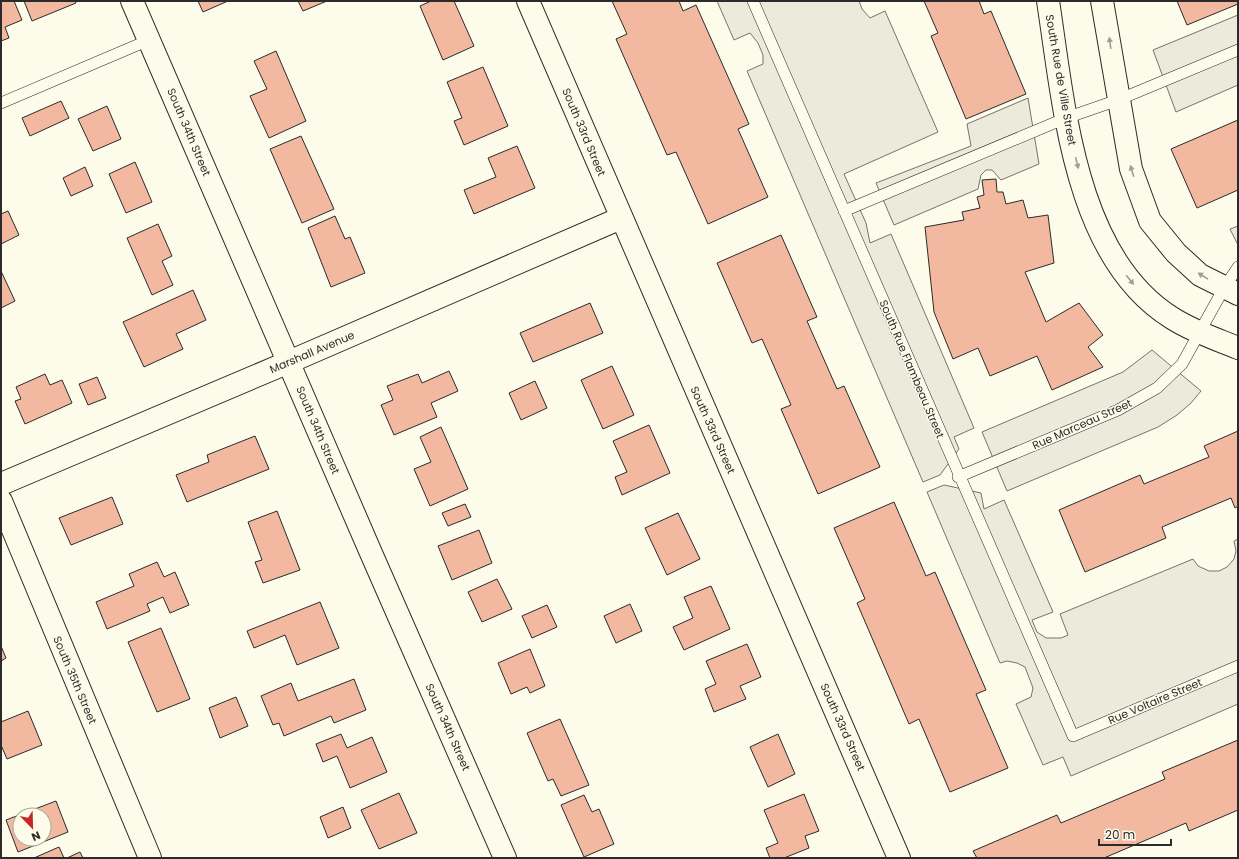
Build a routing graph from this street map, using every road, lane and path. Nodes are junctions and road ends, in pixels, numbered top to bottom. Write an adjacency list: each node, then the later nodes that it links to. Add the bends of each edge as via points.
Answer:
1 (132, 1): 6 (street, South 34th Street)
2 (528, 1): 12 (street, South 33rd Street)
3 (753, 1): 11 (lane, South Rue Flambeau Street)
4 (1048, 1): 10 (street, South Rue de Ville Street)
5 (1102, 1): 8 (street, one-way to 5)
6 (149, 40): 9 (lane); 17 (street, South 34th Street)
7 (1238, 50): 8 (lane)
8 (1118, 100): 10 (lane); 14 (street, one-way to 8, via 1200,275 1176,253 1150,221 1131,169)
9 (1, 103)
10 (1066, 118): 11 (lane); 15 (street, South Rue de Ville Street, one-way to 15, via 1084,192 1105,245 1140,292 1171,318)
11 (844, 211): 18 (lane, South Rue Flambeau Street)
12 (621, 218): 17 (street, Marshall Avenue); 25 (street, South 33rd Street)
13 (1238, 267): 14 (lane, Rue Marceau Street)
14 (1231, 291): 15 (lane, Rue Marceau Street)
15 (1200, 332): 16 (street, South Rue de Ville Street); 18 (lane, Rue Marceau Street, via 1182,364 1157,388 1118,410)
16 (1238, 348)
17 (289, 362): 19 (street, Marshall Avenue); 24 (street, South 34th Street)
18 (958, 477): 22 (lane, South Rue Flambeau Street)
19 (1, 484)
20 (1, 501): 23 (street, South 35th Street)
21 (1238, 666): 22 (lane, Rue Voltaire Street)
22 (1072, 736)
23 (150, 858)
24 (505, 858)
25 (899, 858)

